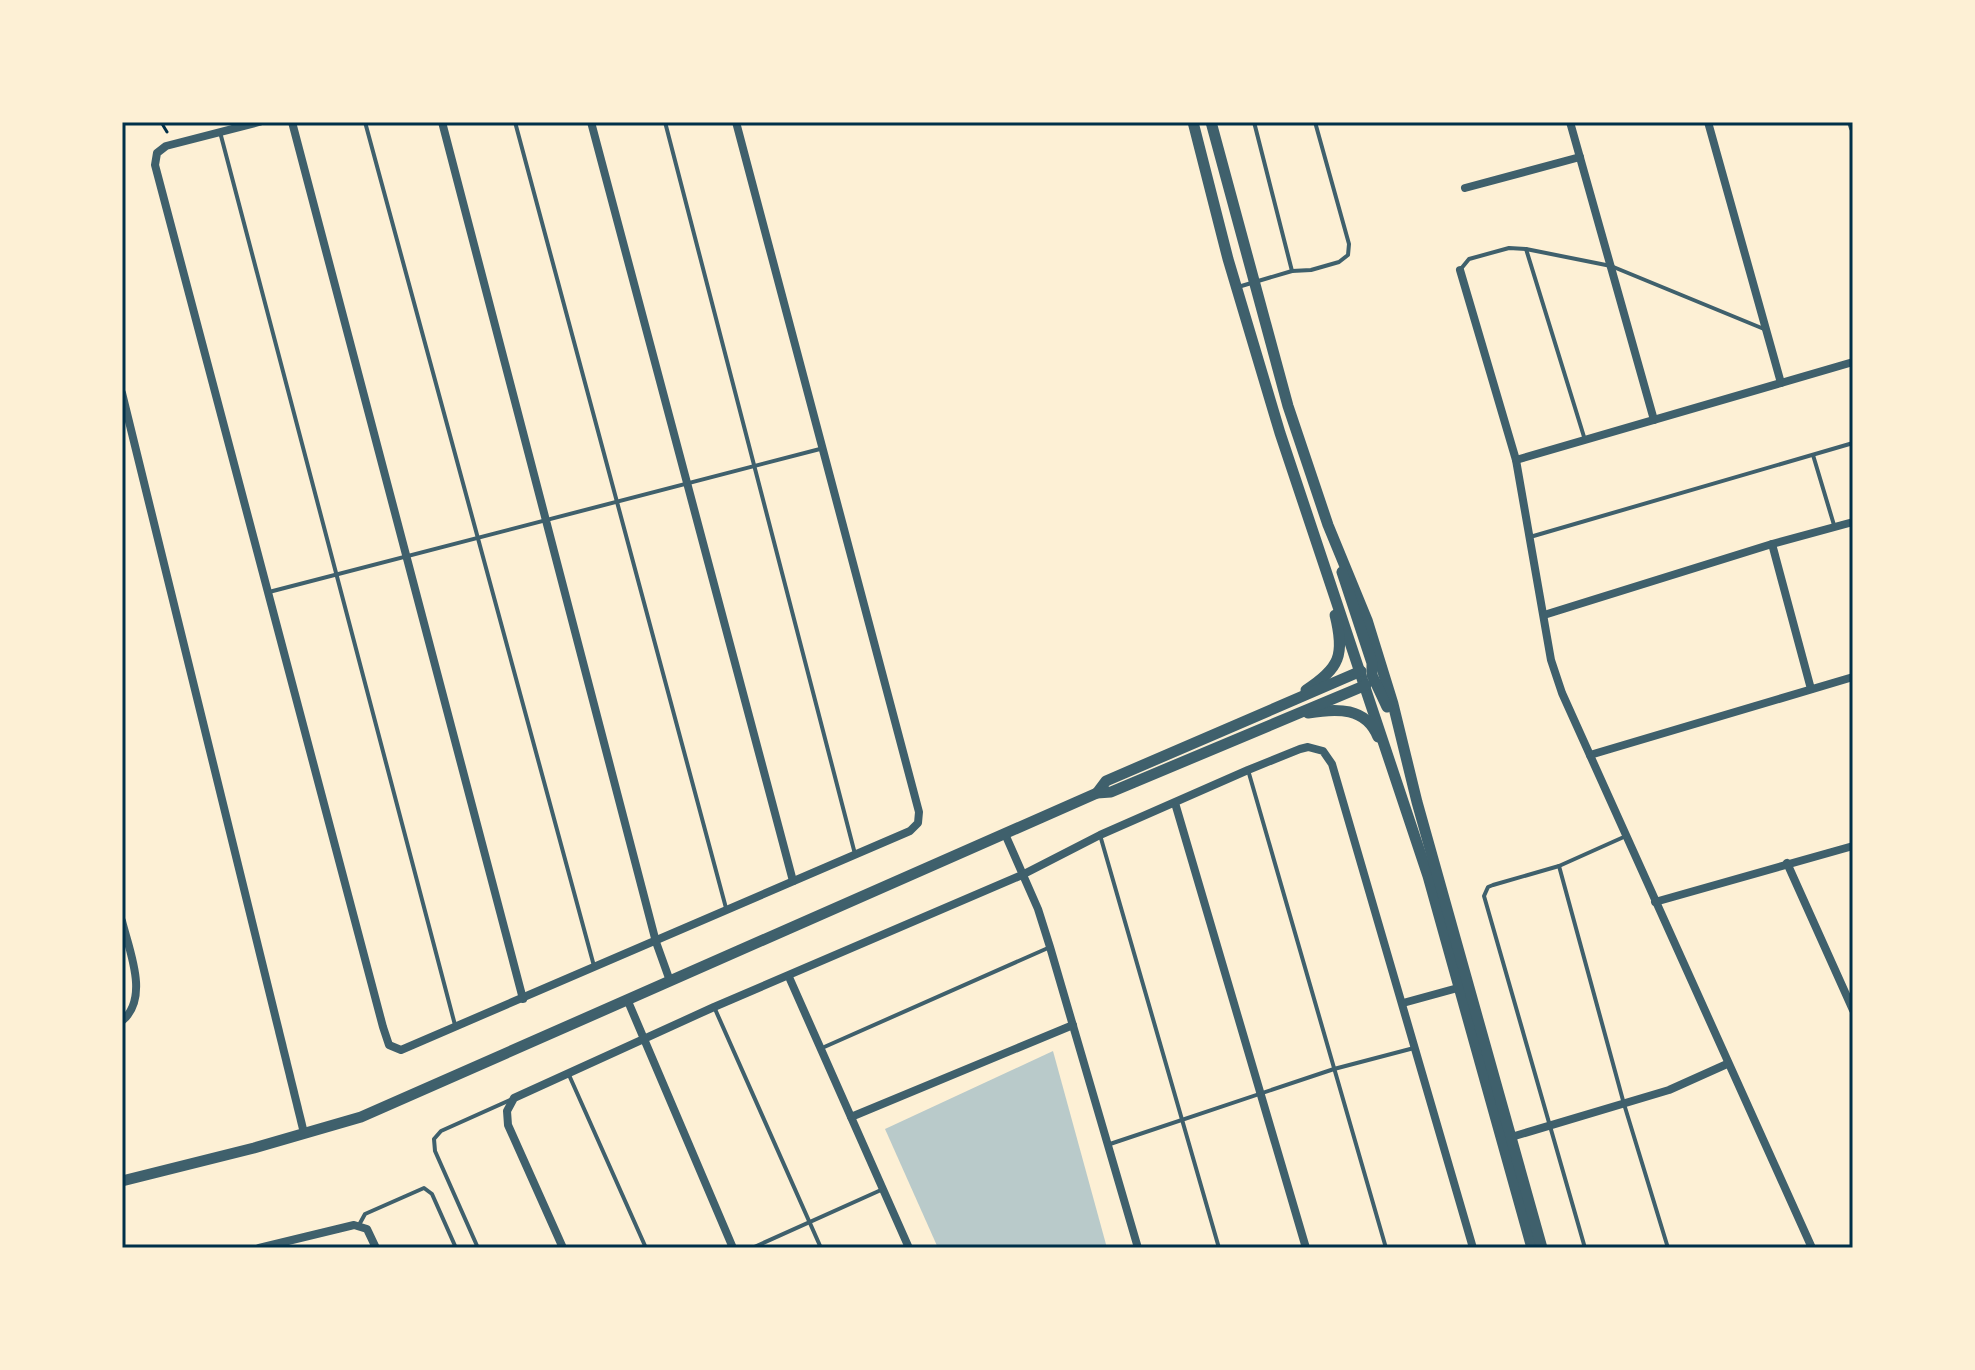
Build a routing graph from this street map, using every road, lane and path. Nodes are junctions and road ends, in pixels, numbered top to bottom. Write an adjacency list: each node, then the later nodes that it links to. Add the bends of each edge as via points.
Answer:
1 (259, 122): 17 (street)
2 (292, 122): 47 (street)
3 (365, 122): 44 (lane)
4 (442, 122): 39 (street)
5 (515, 122): 38 (lane)
6 (591, 122): 37 (street)
7 (665, 122): 36 (lane)
8 (736, 122): 33 (street)
9 (1193, 122): 25 (street)
10 (1211, 122): 24 (street)
11 (1254, 122): 23 (lane)
12 (1315, 122): 23 (lane, via 1349,251 1345,259 1325,267)
13 (1570, 122): 18 (street)
14 (1708, 122): 26 (street)
15 (1851, 122): 16 (street)
16 (1853, 128)
17 (220, 132): 48 (lane); 49 (street, via 161,149 155,159)
18 (1580, 157): 19 (street); 21 (street)
19 (1465, 188)
20 (1526, 249): 21 (lane); 22 (lane, via 1469,259); 31 (lane)
21 (1611, 266): 26 (lane); 30 (street)
22 (1460, 270): 35 (street)
23 (1292, 271): 24 (lane)
24 (1253, 282): 25 (lane); 41 (street)
25 (1236, 287): 45 (street)
26 (1767, 330): 28 (street)
27 (1853, 362): 28 (street)
28 (1781, 383): 30 (street)
29 (122, 393): 98 (street)
30 (1654, 420): 31 (street)
31 (1585, 440): 35 (street)
32 (1853, 443): 34 (lane)
33 (823, 448): 36 (lane); 64 (street, via 919,812 910,831)
34 (1813, 455): 42 (lane); 43 (lane)
35 (1516, 460): 43 (street)
36 (755, 466): 37 (lane); 64 (lane)
37 (687, 484): 38 (lane); 68 (street)
38 (616, 503): 39 (lane); 70 (lane)
39 (545, 521): 44 (lane); 72 (street)
40 (1853, 522): 42 (street)
41 (1328, 525): 51 (street, via 1372,663); 55 (street, via 1367,620)
42 (1834, 527): 46 (street)
43 (1530, 537): 50 (street)
44 (478, 539): 47 (lane); 74 (lane)
45 (1316, 544): 51 (street); 54 (street, via 1340,647 1330,674)
46 (1772, 544): 50 (street); 53 (street)
47 (407, 557): 48 (lane); 78 (street)
48 (337, 575): 49 (lane); 85 (lane)
49 (269, 592): 85 (street, via 389,1045 401,1050)
50 (1544, 615): 56 (street, via 1551,660)
51 (1366, 677): 54 (street); 55 (street, via 1379,687); 59 (street)
52 (1853, 677): 53 (street)
53 (1811, 689): 56 (street)
54 (1280, 714): 59 (street, via 1337,709 1362,716 1375,729); 60 (street)
55 (1399, 738): 77 (street)
56 (1590, 755): 62 (street)
57 (1248, 770): 58 (street); 80 (street, via 1308,747 1328,756); 90 (lane)
58 (1175, 803): 61 (street); 92 (street)
59 (1406, 805): 77 (street)
60 (1005, 834): 67 (street); 76 (street)
61 (1100, 835): 67 (street); 96 (lane)
62 (1626, 836): 66 (lane); 69 (street)
63 (1853, 846): 65 (street)
64 (855, 854): 68 (street)
65 (1787, 863): 69 (street); 82 (street)
66 (1559, 866): 94 (lane); 97 (lane, via 1488,887 1484,896)
67 (1022, 875): 73 (street); 75 (street)
68 (793, 881): 70 (street)
69 (1655, 902): 89 (street)
70 (727, 910): 72 (street)
71 (122, 921): 83 (street, via 136,979 135,1000)
72 (656, 942): 74 (street); 76 (street)
73 (1050, 947): 84 (street); 88 (lane)
74 (595, 968): 78 (street)
75 (789, 977): 81 (street); 88 (street)
76 (670, 981): 79 (street)
77 (1463, 987): 80 (street); 99 (street)
78 (523, 999): 85 (street)
79 (627, 999): 86 (street); 98 (street, via 361,1117)
80 (1403, 1003): 87 (street)
81 (714, 1007): 86 (street); 103 (lane)
82 (1853, 1010)
83 (122, 1021)
84 (1073, 1025): 95 (street); 100 (street)
85 (455, 1028)
86 (644, 1039): 91 (street); 112 (street)
87 (1416, 1047): 90 (lane); 120 (street)
88 (820, 1049): 95 (street)
89 (1727, 1064): 94 (street); 125 (street)
90 (1334, 1069): 92 (lane); 119 (lane)
91 (568, 1073): 93 (street); 111 (lane)
92 (1261, 1096): 96 (lane); 118 (street)
93 (514, 1098): 109 (lane, via 434,1139); 110 (street, via 506,1118)
94 (1624, 1104): 97 (street); 124 (lane)
95 (851, 1117): 102 (street)
96 (1184, 1121): 100 (lane); 117 (lane)
97 (1550, 1125): 99 (street); 123 (lane)
98 (304, 1133): 101 (street)
99 (1506, 1138): 121 (street); 122 (street)
100 (1108, 1145): 116 (street)
101 (122, 1181)
102 (883, 1189): 103 (lane); 115 (street)
103 (809, 1222): 113 (lane); 114 (lane)
104 (359, 1225): 105 (street); 107 (street, via 367,1229); 108 (lane, via 365,1214 424,1188 432,1194)
105 (294, 1244): 106 (street)
106 (259, 1248)
107 (376, 1248)
108 (456, 1248)
109 (478, 1248)
110 (563, 1248)
111 (646, 1248)
112 (733, 1248)
113 (752, 1248)
114 (821, 1248)
115 (909, 1248)
116 (1138, 1248)
117 (1219, 1248)
118 (1306, 1248)
119 (1386, 1248)
120 (1473, 1248)
121 (1532, 1248)
122 (1542, 1248)
123 (1585, 1248)
124 (1668, 1248)
125 (1812, 1248)

